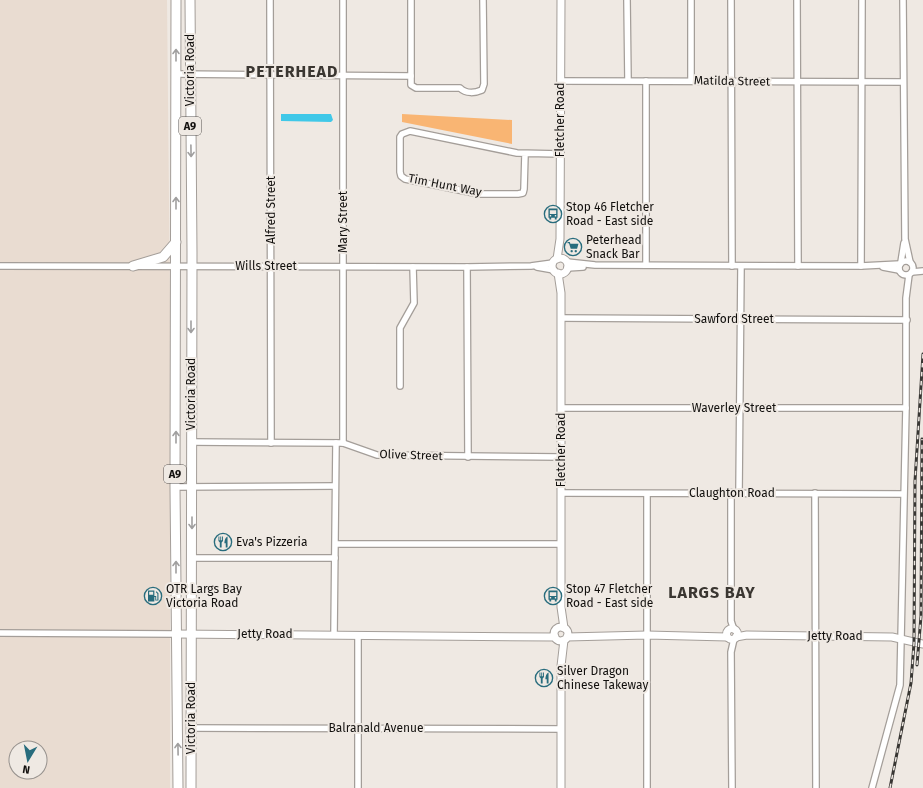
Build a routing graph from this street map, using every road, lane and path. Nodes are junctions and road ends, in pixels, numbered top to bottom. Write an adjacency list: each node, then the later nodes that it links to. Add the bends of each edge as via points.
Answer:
1 (176, 0): 14 (highway, Victoria Road / A9, one-way to 1)
2 (190, 0): 15 (highway, Victoria Road / A9)
3 (270, 0): 16 (street, Alfred Street)
4 (343, 0): 17 (street, Mary Street)
5 (411, 0): 18 (street)
6 (483, 0): 18 (street, via 482,90 475,93 460,88 416,88 411,85)
7 (561, 0): 20 (street, Fletcher Road)
8 (627, 0): 19 (street)
9 (691, 0): 22 (street)
10 (731, 0): 23 (street)
11 (797, 0): 24 (street)
12 (862, 0): 25 (street)
13 (903, 0): 26 (street)
14 (176, 74): 15 (street); 30 (highway, Victoria Road / A9, one-way to 14)
15 (190, 74): 16 (street); 36 (highway, Victoria Road / A9, one-way to 36)
16 (270, 74): 17 (street); 37 (street, Alfred Street)
17 (342, 76): 18 (street); 43 (street, Mary Street)
18 (411, 76)
19 (628, 80): 20 (street, Matilda Street); 21 (street, Matilda Street)
20 (561, 81): 28 (street, Fletcher Road)
21 (646, 81): 22 (street, Matilda Street); 32 (street)
22 (691, 81): 23 (street, Matilda Street)
23 (732, 81): 24 (street, Matilda Street); 39 (street)
24 (798, 82): 25 (street, Matilda Street); 41 (street)
25 (862, 82): 26 (street, Matilda Street); 42 (street)
26 (903, 82): 29 (street)
27 (525, 154): 27 (street, Tim Hunt Way, via 524,189 523,193 518,194 479,194 405,179 400,172 400,137 410,131); 28 (street, Tim Hunt Way)
28 (560, 154): 38 (street, Fletcher Road)
29 (905, 239): 31 (street); 47 (street)
30 (176, 242): 34 (highway, via 163,257); 35 (highway, Victoria Road / A9)
31 (911, 264): 46 (street); 47 (street); 47 (street)
32 (646, 265): 38 (street, Wills Street); 39 (street, Wills Street)
33 (0, 266): 34 (street, Wills Street)
34 (133, 266): 35 (street, Wills Street)
35 (176, 266): 36 (street, Wills Street); 63 (highway, Victoria Road / A9, one-way to 35)
36 (192, 266): 37 (street, Wills Street); 56 (highway, Victoria Road / A9, one-way to 56)
37 (271, 266): 43 (street, Wills Street); 57 (street, Alfred Street)
38 (560, 266): 45 (street, Wills Street); 49 (street, Fletcher Road)
39 (732, 266): 40 (street, Wills Street)
40 (741, 266): 41 (street, Wills Street); 50 (street)
41 (798, 266): 42 (street, Wills Street)
42 (861, 266): 47 (street, Wills Street)
43 (343, 267): 44 (street, Wills Street); 59 (street, Mary Street)
44 (413, 267): 45 (street, Wills Street); 52 (street, via 414,303 400,328)
45 (467, 267): 60 (street)
46 (923, 268)
47 (904, 269): 48 (street, Wills Street); 51 (street)
48 (923, 271)
49 (561, 318): 50 (street, Sawford Street); 53 (street, Fletcher Road)
50 (740, 319): 51 (street, Sawford Street); 54 (street)
51 (906, 320): 55 (street)
52 (400, 386)
53 (561, 408): 54 (street, Waverley Street); 61 (street, Fletcher Road)
54 (739, 408): 55 (street, Waverley Street); 66 (street)
55 (906, 408): 70 (street)
56 (191, 442): 57 (street, Olive Street); 64 (highway, Victoria Road / A9)
57 (271, 443): 58 (street, Olive Street)
58 (336, 443): 59 (street, Olive Street); 62 (street)
59 (343, 443): 60 (street, Olive Street, via 377,455)
60 (468, 457): 61 (street, Olive Street)
61 (560, 457): 67 (street, Fletcher Road)
62 (335, 486): 64 (street); 71 (street)
63 (176, 487): 64 (street); 76 (highway, Victoria Road / A9, one-way to 63)
64 (192, 487): 73 (highway, Victoria Road / A9, one-way to 73)
65 (731, 492): 66 (street, Claughton Road); 69 (street, Claughton Road); 80 (street)
66 (739, 492): 68 (street, Claughton Road)
67 (561, 493): 69 (street, Claughton Road); 72 (street, Fletcher Road)
68 (815, 493): 70 (street, Claughton Road); 83 (street)
69 (647, 494): 82 (street)
70 (904, 494): 84 (street, via 904,627)
71 (336, 544): 72 (street); 74 (street)
72 (561, 544): 79 (street, Fletcher Road)
73 (192, 558): 74 (street); 77 (highway, Victoria Road / A9)
74 (336, 558): 78 (street)
75 (0, 633): 76 (street, Jetty Road)
76 (176, 634): 77 (street, Jetty Road); 89 (highway, Victoria Road / A9, one-way to 76)
77 (191, 634): 78 (street, Jetty Road); 86 (highway, Victoria Road / A9)
78 (334, 634): 81 (street, Jetty Road)
79 (561, 634): 81 (street, Jetty Road); 82 (street, Jetty Road); 88 (street, Fletcher Road)
80 (731, 634): 82 (street, Jetty Road); 83 (street, Jetty Road); 94 (street)
81 (358, 635): 87 (street)
82 (647, 635): 93 (street)
83 (815, 637): 84 (street, Jetty Road, via 883,636); 95 (street)
84 (901, 639): 85 (street, Jetty Road); 96 (street, via 900,685)
85 (923, 644)
86 (191, 728): 87 (street, Balranald Avenue); 90 (highway, Victoria Road / A9)
87 (358, 728): 88 (street, Balranald Avenue); 91 (street)
88 (561, 729): 92 (street, Fletcher Road)
89 (178, 788)
90 (191, 788)
91 (358, 788)
92 (561, 788)
93 (647, 788)
94 (732, 788)
95 (816, 788)
96 (872, 788)

